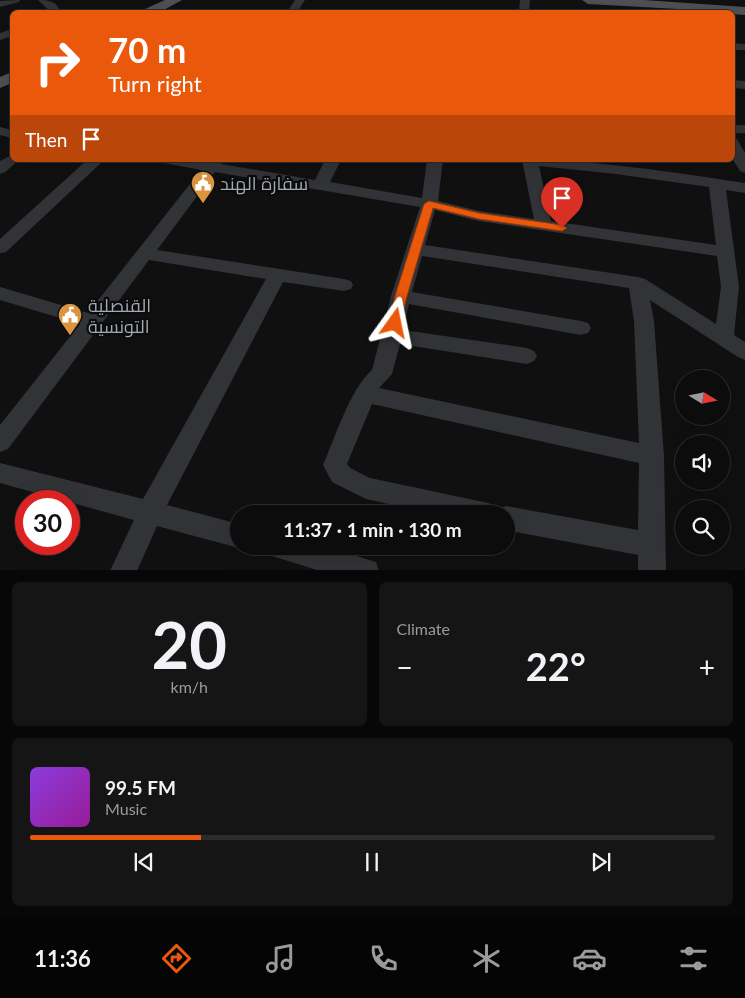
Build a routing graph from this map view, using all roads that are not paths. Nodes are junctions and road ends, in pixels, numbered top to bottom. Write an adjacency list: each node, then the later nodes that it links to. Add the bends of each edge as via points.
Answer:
1 (15, 0): 7 (street)
2 (43, 0): 9 (street)
3 (163, 0): 10 (main road)
4 (176, 0): 11 (main road)
5 (588, 0): 12 (main road)
6 (656, 0): 8 (main road)
7 (0, 4)
8 (745, 6)
9 (55, 10)
10 (142, 10)
11 (154, 10)
12 (731, 10)
13 (735, 148): 23 (street)
14 (10, 161): 24 (street)
15 (94, 162): 30 (street)
16 (199, 162): 21 (street)
17 (332, 162): 26 (street)
18 (435, 162): 28 (street)
19 (530, 162): 29 (street)
20 (572, 162): 22 (street)
21 (214, 163): 26 (street); 33 (street)
22 (615, 164): 25 (street)
23 (745, 168)
24 (0, 169)
25 (717, 185): 27 (street); 32 (street)
26 (320, 186): 28 (street)
27 (745, 188)
28 (429, 204): 29 (street); 31 (street)
29 (544, 226): 32 (street)
30 (0, 248)
31 (415, 249): 35 (street); 39 (street)
32 (727, 252): 37 (street)
33 (144, 254): 34 (street); 40 (street)
34 (278, 274): 36 (street); 51 (street)
35 (638, 283): 43 (street); 48 (street)
36 (344, 285)
37 (738, 289): 43 (street)
38 (0, 293): 40 (street)
39 (401, 296): 41 (street); 42 (street)
40 (93, 321): 47 (street)
41 (581, 328)
42 (392, 336): 45 (street); 46 (street, via 381,374)
43 (724, 337): 44 (street)
44 (745, 352)
45 (527, 356)
46 (365, 394): 48 (street); 50 (street, via 335,462 340,475 366,488)
47 (0, 442)
48 (652, 456): 54 (street)
49 (0, 473): 51 (street)
50 (446, 505)
51 (150, 512): 53 (street); 57 (street)
52 (515, 520): 54 (street)
53 (230, 534)
54 (651, 545): 59 (street)
55 (301, 555): 56 (street)
56 (330, 566): 58 (street)
57 (123, 570)
58 (366, 570)
59 (652, 570)

